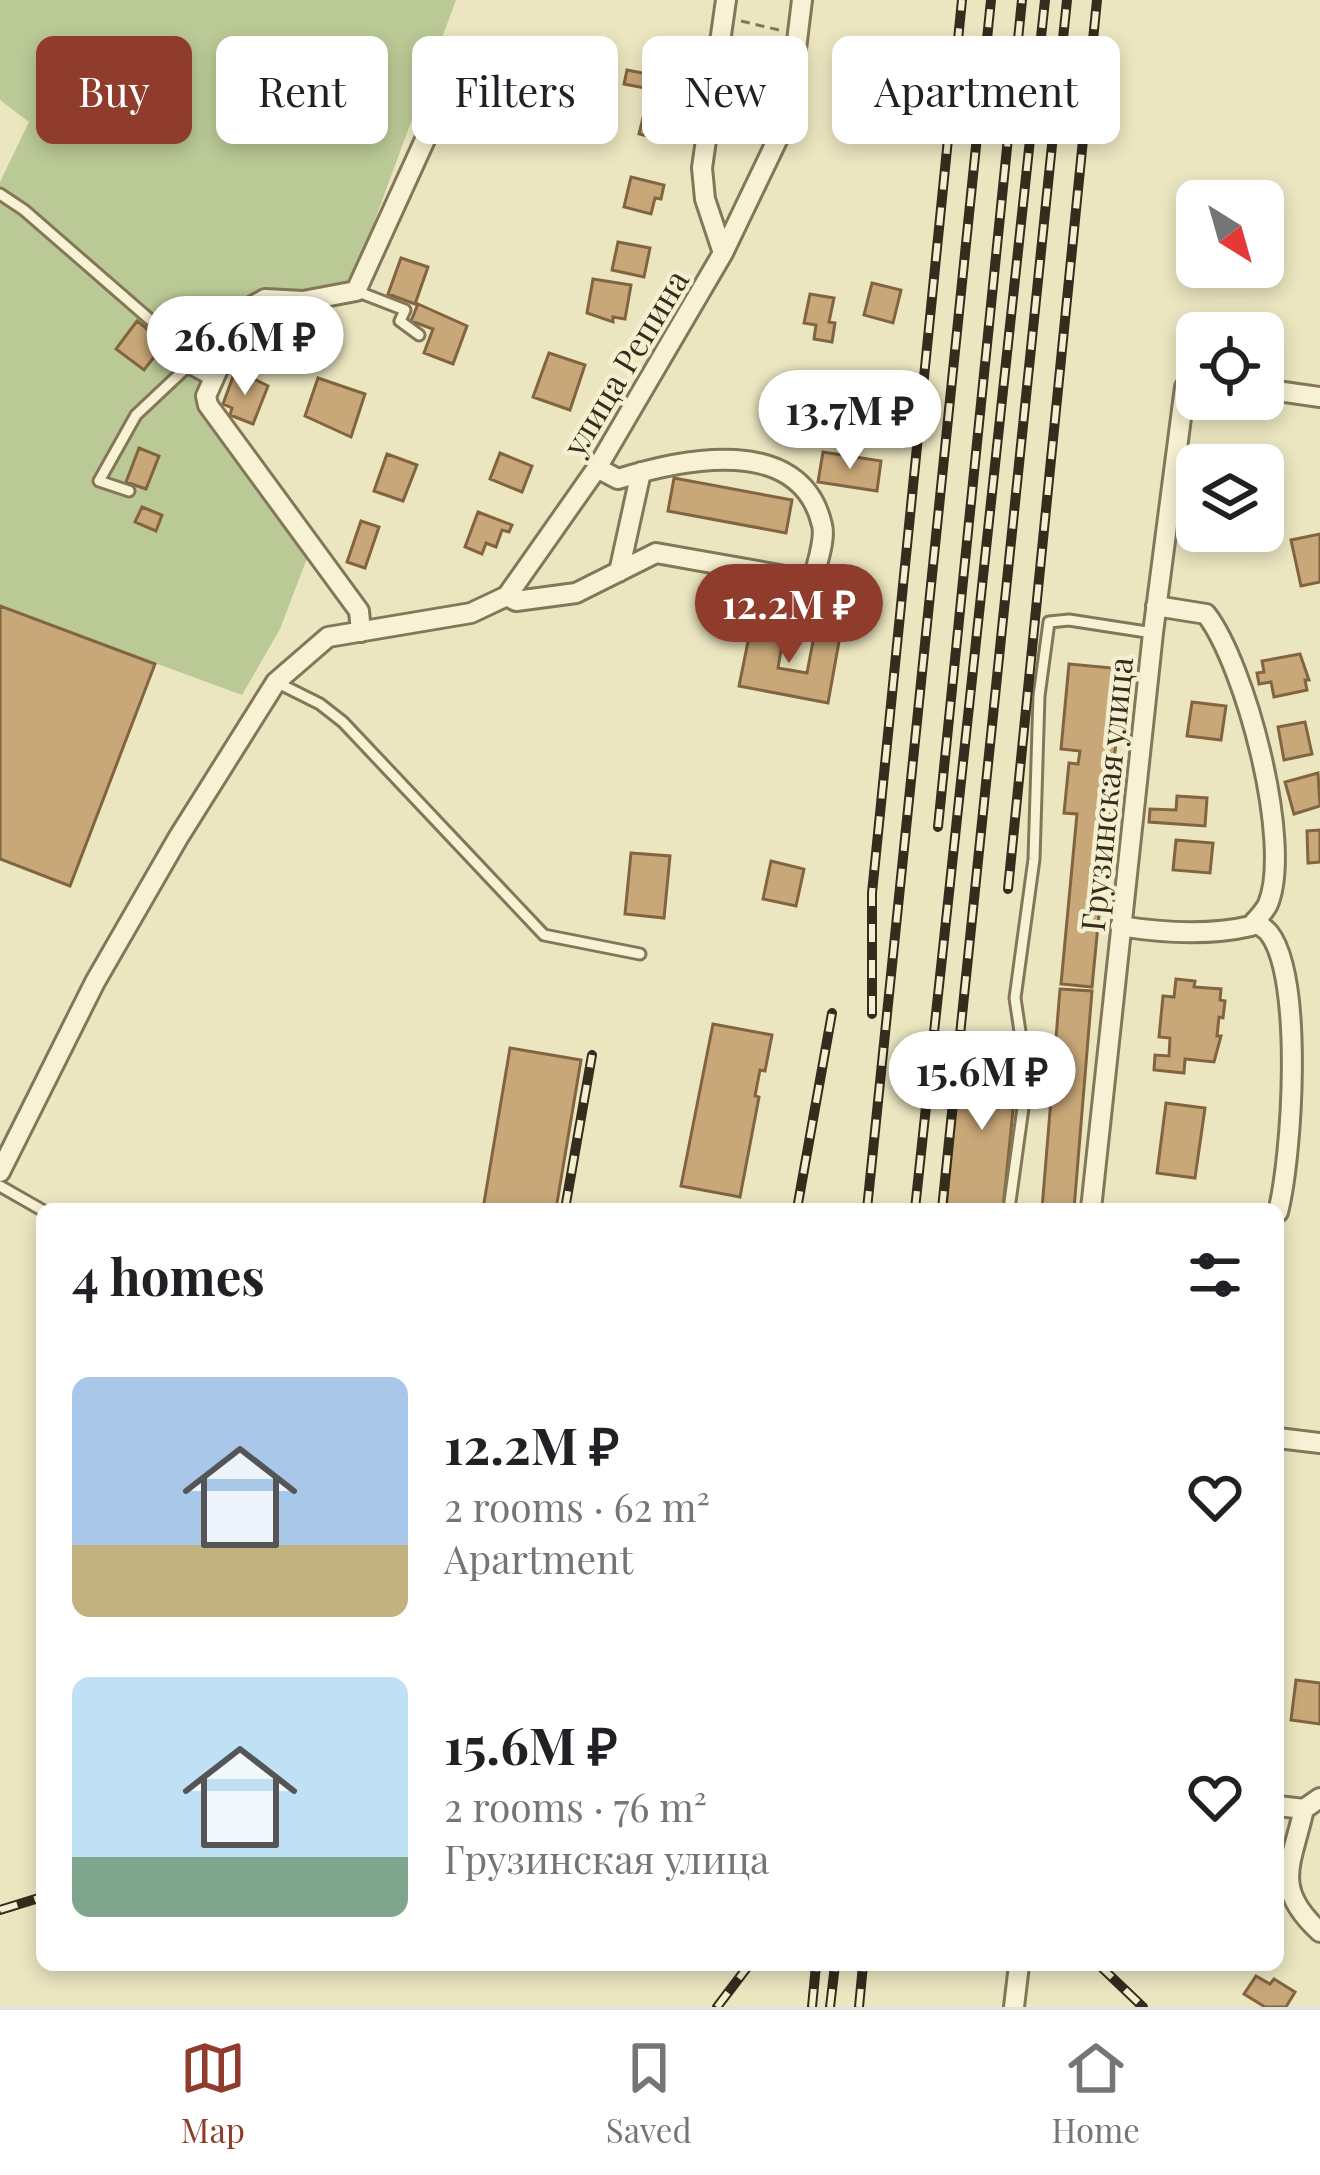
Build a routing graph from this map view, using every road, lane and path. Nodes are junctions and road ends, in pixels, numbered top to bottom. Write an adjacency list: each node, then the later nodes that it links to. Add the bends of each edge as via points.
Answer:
1 (802, 0): 3 (street, улица Репина)
2 (724, 8): 3 (path); 6 (street, via 702,168)
3 (798, 34): 6 (street, улица Репина, via 781,132)
4 (423, 144): 7 (street)
5 (0, 194): 9 (lane, via 193,357)
6 (723, 254): 14 (street, улица Репина)
7 (356, 291): 8 (lane, via 405,310 400,321); 10 (street, via 265,299 244,311)
8 (419, 335)
9 (187, 367): 10 (lane); 16 (lane, via 136,416 100,481)
10 (213, 381): 20 (street, via 208,405 359,611)
11 (1284, 392): 12 (street)
12 (1320, 397)
13 (1186, 420): 19 (street, Грузинская улица)
14 (598, 468): 15 (street, via 618,479); 18 (street, улица Репина)
15 (640, 472): 17 (street); 17 (street, via 703,459 772,466 806,491 824,528 813,581 656,554)
16 (129, 491)
17 (619, 572): 18 (street, via 576,593)
18 (507, 596): 20 (street, via 471,614)
19 (1156, 606): 21 (street, Грузинская улица); 23 (street, via 1206,614 1230,655 1276,836 1268,904)
20 (361, 632): 22 (street, via 328,637)
21 (1153, 633): 24 (street, Грузинская улица); 28 (lane, via 1049,622 1034,859 1015,998 1028,1079)
22 (276, 682): 25 (lane, via 343,722 544,934); 26 (street, via 95,982)
23 (1255, 921): 24 (street, via 1228,932); 30 (street, via 1281,958 1293,1059)
24 (1120, 926): 29 (street, Грузинская улица)
25 (640, 954)
26 (0, 1172)
27 (0, 1186): 31 (lane)
28 (1011, 1203)
29 (1092, 1203)
30 (1280, 1203)
31 (36, 1207)
32 (1284, 1439): 33 (street)
33 (1320, 1443)
34 (1312, 1803): 35 (street, via 1288,1882 1299,1913)
35 (1320, 1932)
36 (1018, 1971): 37 (street)
37 (1014, 2007)

